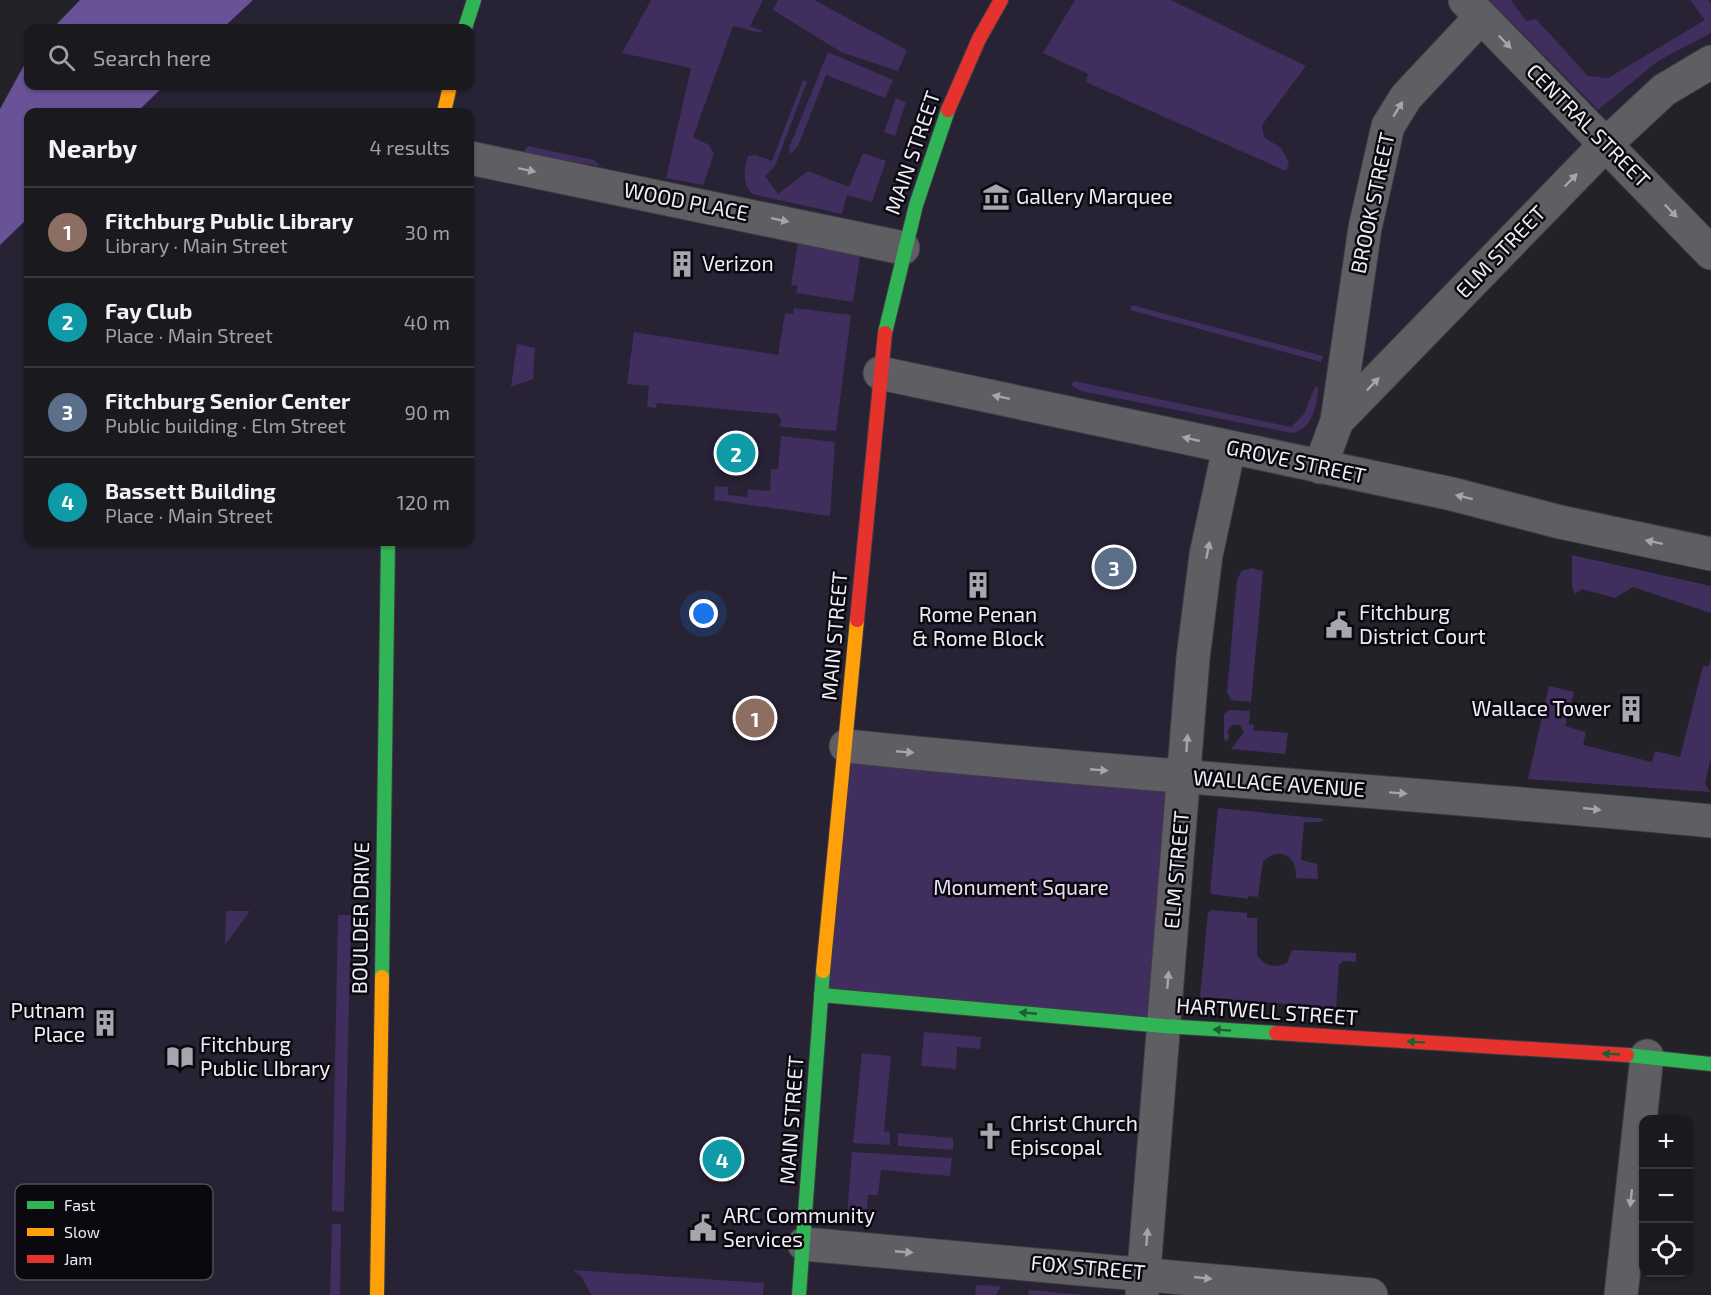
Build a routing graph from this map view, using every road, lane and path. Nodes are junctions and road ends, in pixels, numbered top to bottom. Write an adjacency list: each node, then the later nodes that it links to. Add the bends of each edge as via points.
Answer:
1 (474, 0): 4 (main road)
2 (1001, 0): 10 (main road, MAIN STREET, via 950,103 928,160)
3 (1473, 9): 8 (street, CENTRAL STREET, one-way to 8); 13 (street, BROOK STREET, one-way to 3, via 1351,306 1388,126)
4 (466, 24)
5 (1711, 62): 8 (street, ELM STREET, via 1664,90)
6 (449, 90): 7 (main road)
7 (445, 108)
8 (1606, 144): 11 (street, CENTRAL STREET, one-way to 11); 13 (street, ELM STREET, one-way to 8)
9 (474, 159): 10 (street, WOOD PLACE, one-way to 10)
10 (903, 248): 12 (main road, MAIN STREET)
11 (1711, 253)
12 (880, 373): 14 (street, GROVE STREET, one-way to 12); 18 (main road, MAIN STREET)
13 (1337, 421): 15 (street, ELM STREET)
14 (1229, 448): 15 (street, GROVE STREET); 19 (street, ELM STREET, one-way to 14, via 1193,658 1206,555)
15 (1320, 467): 17 (street, GROVE STREET, one-way to 15)
16 (388, 546): 27 (main road, BOULDER DRIVE)
17 (1711, 554)
18 (846, 746): 19 (street, WALLACE AVENUE, one-way to 19); 21 (main road, MAIN STREET)
19 (1185, 777): 20 (street, WALLACE AVENUE, one-way to 20, via 1497,800); 22 (street, ELM STREET, one-way to 19)
20 (1711, 821)
21 (821, 995): 22 (main road, HARTWELL STREET, one-way to 21); 25 (main road, MAIN STREET)
22 (1164, 1026): 23 (main road, HARTWELL STREET, one-way to 22); 26 (street, ELM STREET, one-way to 22)
23 (1647, 1056): 24 (main road, HARTWELL STREET); 30 (street, one-way to 30)
24 (1711, 1064)
25 (804, 1244): 26 (street, FOX STREET, one-way to 26); 28 (main road, MAIN STREET)
26 (1143, 1284): 29 (street, FOX STREET, one-way to 29)
27 (377, 1295)
28 (799, 1295)
29 (1371, 1295)
30 (1621, 1295)

